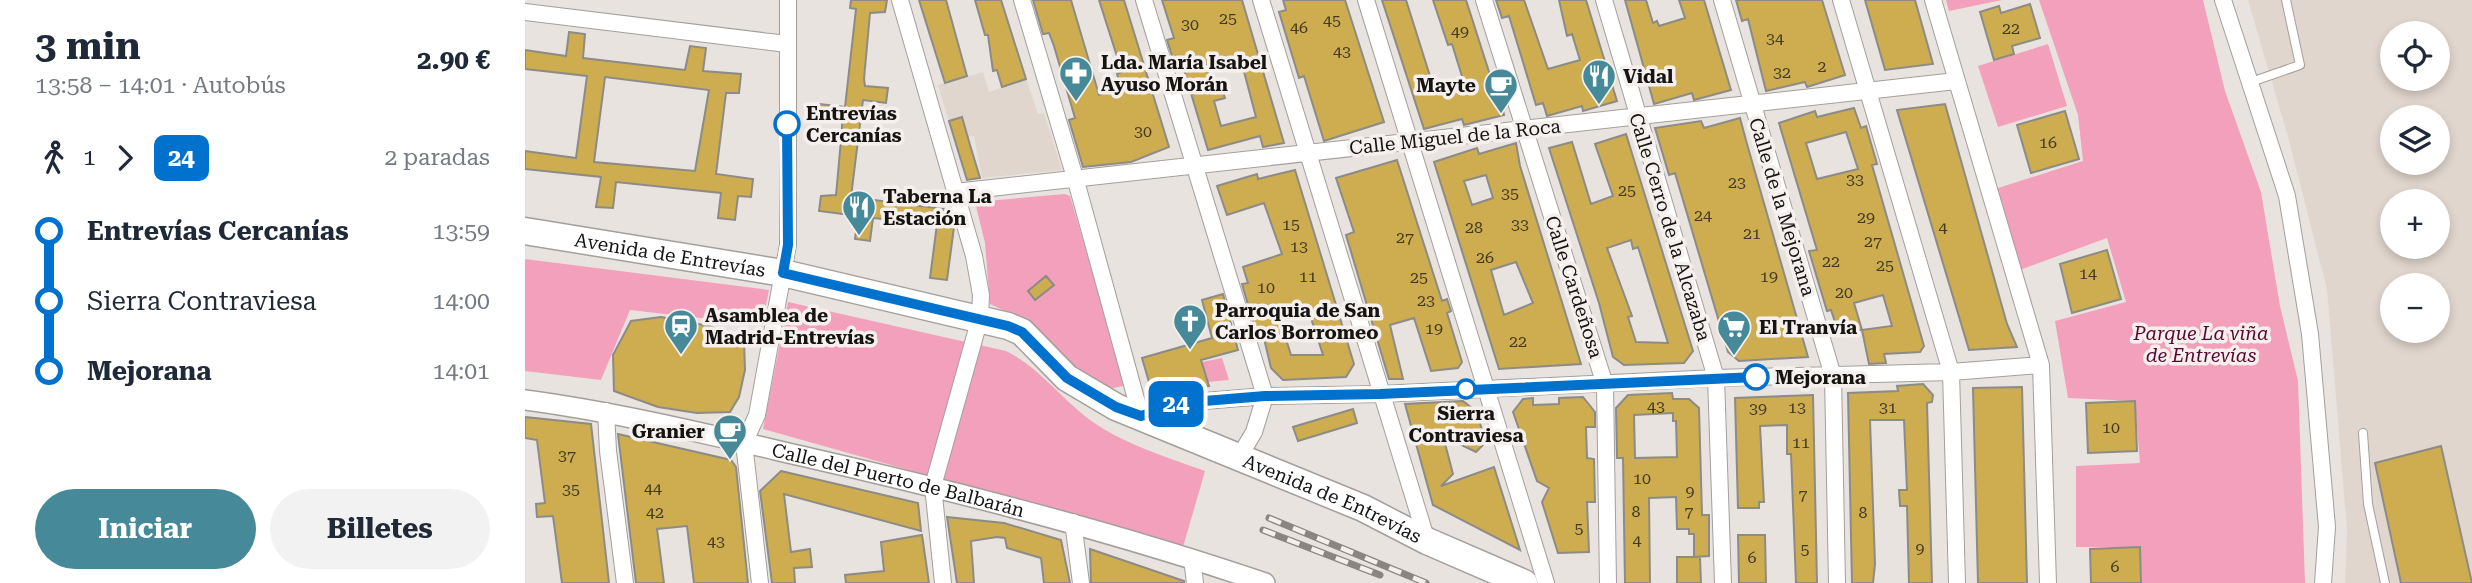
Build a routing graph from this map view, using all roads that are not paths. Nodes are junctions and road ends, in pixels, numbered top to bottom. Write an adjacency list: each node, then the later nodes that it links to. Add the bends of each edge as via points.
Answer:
1 (788, 0): 15 (street)
2 (900, 0): 26 (street)
3 (1022, 0): 25 (street)
4 (1144, 0): 24 (street)
5 (1261, 0): 23 (street)
6 (1366, 0): 22 (street)
7 (1484, 0): 21 (street, Calle Cardeñosa)
8 (1604, 0): 20 (street, Calle Cerro de la Alcazaba)
9 (1722, 0): 19 (street, Calle de la Mejorana)
10 (1841, 0): 18 (street)
11 (1933, 0): 16 (street)
12 (2224, 0): 17 (street)
13 (2287, 0): 17 (lane, via 2300,65)
14 (525, 12): 15 (street)
15 (787, 44): 28 (street, via 788,245)
16 (1956, 81): 18 (street, Calle Miguel de la Roca); 30 (street)
17 (2248, 83): 61 (street, via 2287,196 2310,334 2327,527)
18 (1868, 91): 19 (street, Calle Miguel de la Roca); 31 (street)
19 (1751, 104): 20 (street, Calle Miguel de la Roca); 32 (street, Calle de la Mejorana)
20 (1637, 117): 21 (street, Calle Miguel de la Roca); 33 (street, Calle Cerro de la Alcazaba)
21 (1524, 129): 22 (street, Calle Miguel de la Roca); 34 (street, Calle Cardeñosa)
22 (1412, 142): 23 (street, Calle Miguel de la Roca); 35 (street)
23 (1309, 153): 24 (street, Calle Miguel de la Roca); 36 (street)
24 (1196, 166): 25 (street, Calle Miguel de la Roca); 37 (street)
25 (1076, 181): 26 (street, Calle Miguel de la Roca); 40 (street)
26 (954, 192): 29 (street, via 979,277)
27 (525, 232): 28 (main road, Avenida de Entrevías)
28 (783, 273): 29 (main road, Avenida de Entrevías); 42 (street, via 757,415)
29 (980, 318): 40 (main road, Avenida de Entrevías, via 1022,332 1067,378); 44 (street)
30 (2041, 365): 31 (street); 60 (street)
31 (1951, 372): 32 (street); 59 (street)
32 (1833, 376): 33 (street); 58 (street, Calle de la Mejorana)
33 (1716, 378): 34 (street); 57 (street, Calle Cerro de la Alcazaba)
34 (1605, 385): 35 (street); 56 (street, Calle Cardeñosa)
35 (1486, 388): 36 (street); 55 (street)
36 (1380, 394): 37 (street); 46 (street)
37 (1265, 396): 40 (street, via 1180,403); 43 (street, via 1254,432)
38 (525, 400): 39 (street, Calle del Puerto de Balbarán)
39 (606, 411): 42 (street, Calle del Puerto de Balbarán); 48 (street)
40 (1141, 416): 43 (main road, Avenida de Entrevías)
41 (2363, 433): 62 (lane, via 2368,504)
42 (744, 443): 44 (street, Calle del Puerto de Balbarán); 49 (street)
43 (1239, 457): 46 (main road, Avenida de Entrevías, via 1363,508)
44 (933, 486): 45 (street, Calle del Puerto de Balbarán); 50 (street)
45 (1073, 522): 47 (street, Calle del Puerto de Balbarán); 51 (street)
46 (1427, 541): 54 (main road, Avenida de Entrevías)
47 (1192, 558): 52 (street); 53 (street, Calle del Puerto de Balbarán)
48 (625, 583)
49 (760, 583)
50 (943, 583)
51 (1081, 583)
52 (1195, 583)
53 (1265, 583)
54 (1524, 583)
55 (1546, 583)
56 (1608, 583)
57 (1723, 583)
58 (1837, 583)
59 (1957, 583)
60 (2048, 583)
61 (2323, 583)
62 (2385, 583)

